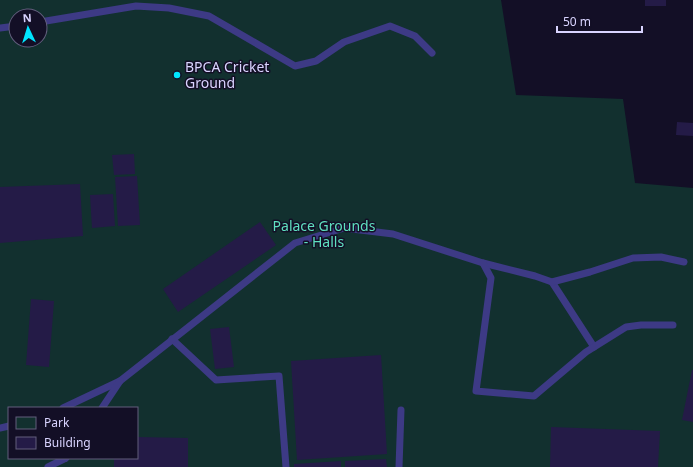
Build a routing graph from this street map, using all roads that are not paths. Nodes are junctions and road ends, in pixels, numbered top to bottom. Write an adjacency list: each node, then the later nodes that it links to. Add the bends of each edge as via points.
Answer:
1 (48, 21): 2 (lane, via 136,6 170,8 209,16 295,66 316,61 344,42 390,26 415,36)
2 (432, 53)
3 (684, 262): 5 (lane, via 661,258 633,258)
4 (483, 263): 5 (lane); 7 (lane, via 393,234 344,228 294,243); 8 (lane, via 491,278 476,390 534,396)
5 (552, 282): 8 (lane)
6 (673, 325): 8 (lane, via 641,324 626,327)
7 (172, 340): 9 (lane); 15 (lane, via 216,380 279,376)
8 (594, 347)
9 (120, 381): 10 (lane); 11 (lane)
10 (65, 407)
11 (103, 407)
12 (401, 410): 16 (lane)
13 (64, 459): 14 (lane)
14 (48, 467)
15 (286, 467)
16 (399, 467)

